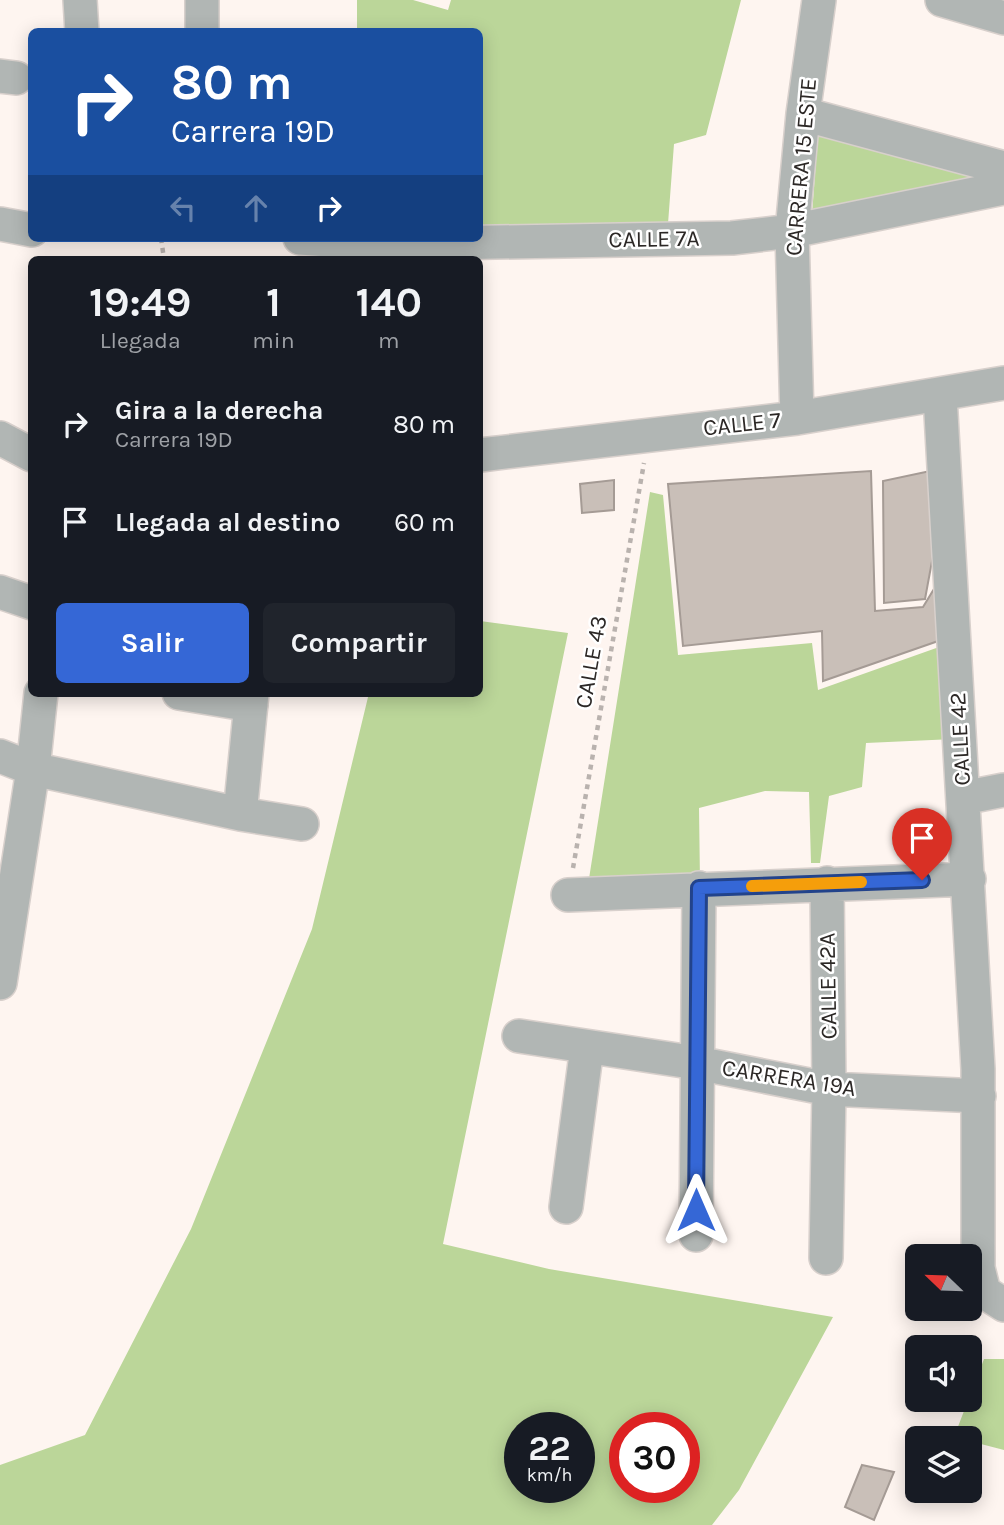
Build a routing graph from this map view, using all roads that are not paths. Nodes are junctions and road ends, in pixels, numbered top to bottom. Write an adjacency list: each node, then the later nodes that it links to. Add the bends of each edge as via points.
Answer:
1 (80, 0): 6 (street)
2 (202, 0): 7 (street)
3 (820, 0): 8 (street, CARRERA 15 ESTE)
4 (942, 0): 5 (street)
5 (1004, 18)
6 (82, 28)
7 (202, 28)
8 (803, 114): 9 (street); 13 (street, CARRERA 15 ESTE)
9 (1004, 168)
10 (1004, 188): 13 (street, CALLE 7A)
11 (0, 223): 12 (street)
12 (28, 229)
13 (792, 231): 14 (street, CALLE 7A, via 733,238); 17 (street, CARRERA 15 ESTE)
14 (367, 242)
15 (1004, 383): 16 (street, CALLE 7)
16 (940, 396): 17 (street, CALLE 7); 29 (street, CALLE 42)
17 (797, 418): 20 (street, CALLE 7)
18 (0, 438): 19 (street)
19 (28, 453)
20 (483, 455)
21 (0, 592): 22 (street)
22 (28, 602)
23 (41, 697): 27 (street)
24 (228, 697): 25 (street)
25 (252, 699): 30 (street)
26 (0, 756): 27 (street)
27 (33, 769): 30 (street); 36 (street)
28 (1004, 790): 29 (street)
29 (963, 798): 32 (street, CALLE 42)
30 (240, 814): 31 (street)
31 (302, 824)
32 (969, 879): 33 (street); 41 (street, CALLE 42)
33 (827, 883): 34 (street); 40 (street, CALLE 42A)
34 (699, 888): 35 (street); 39 (street)
35 (568, 895)
36 (0, 982)
37 (519, 1036): 38 (street, CARRERA 19A)
38 (587, 1047): 39 (street, CARRERA 19A); 42 (street)
39 (697, 1063): 40 (street, CARRERA 19A); 43 (street)
40 (829, 1088): 41 (street, CARRERA 19A); 44 (street, CALLE 42A)
41 (989, 1095): 45 (street, CALLE 42, via 978,1268)
42 (566, 1207)
43 (696, 1235)
44 (826, 1258)
45 (994, 1298)

